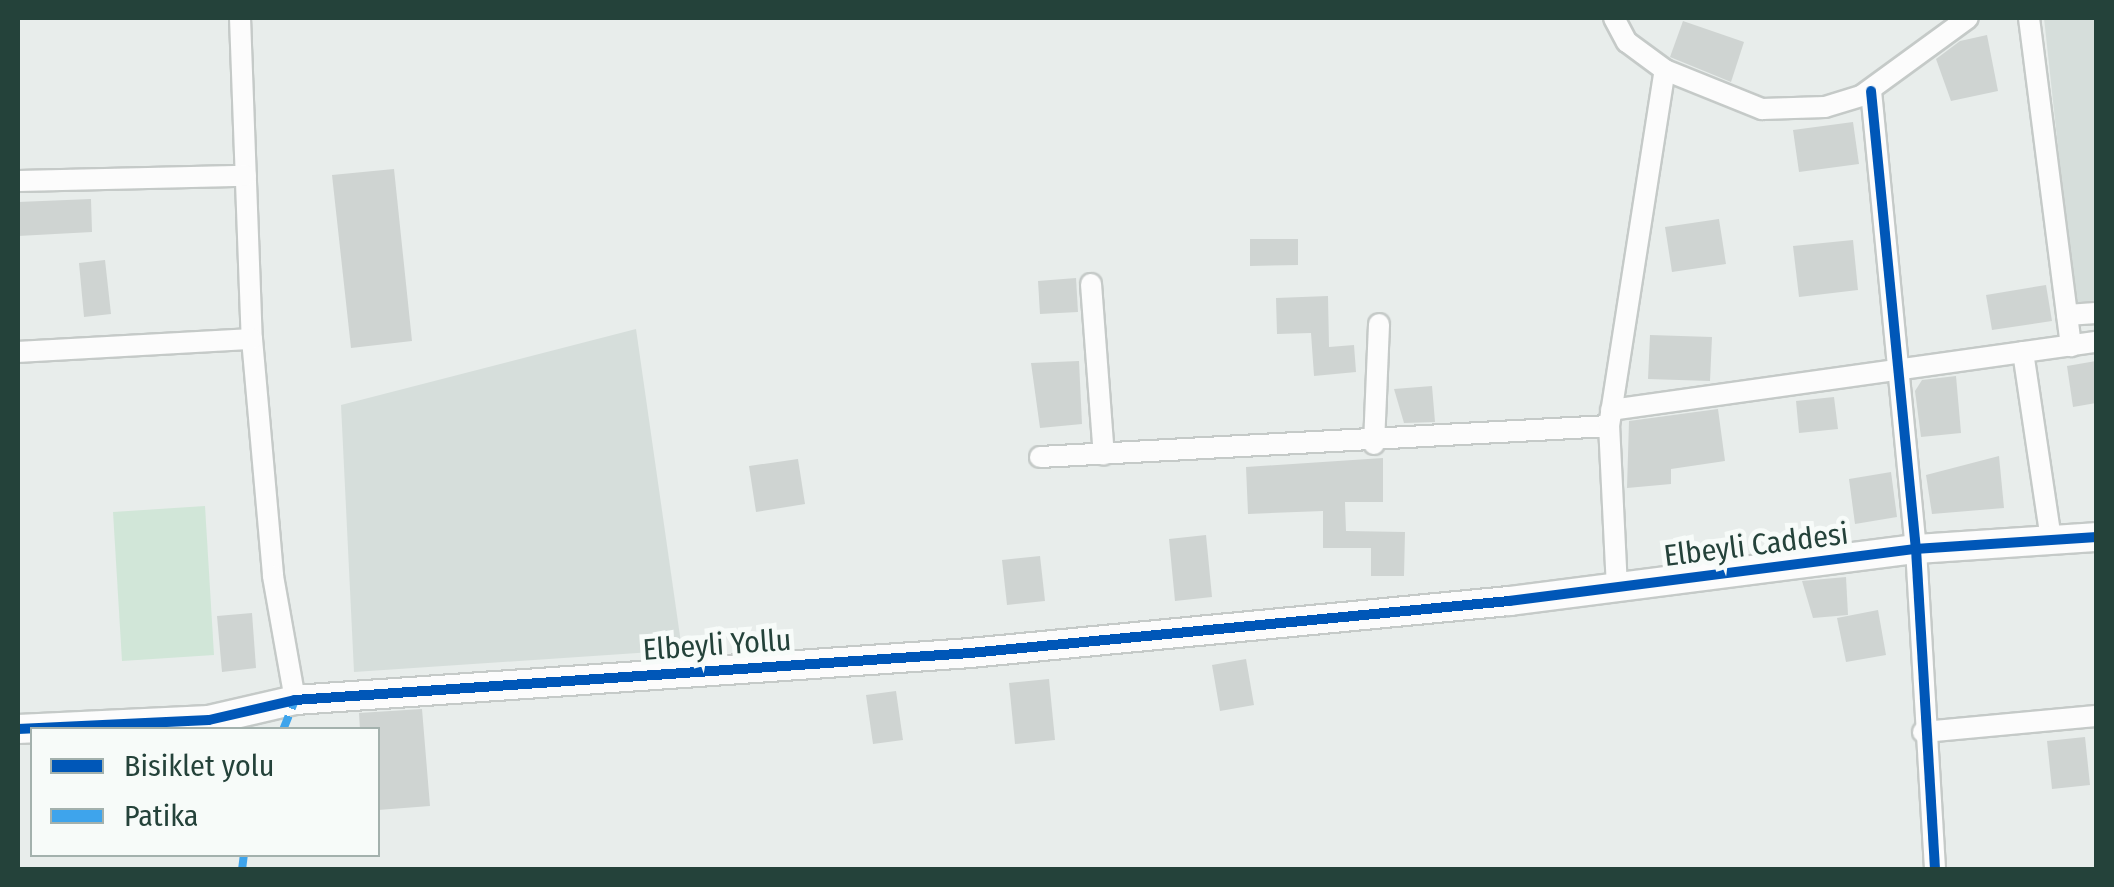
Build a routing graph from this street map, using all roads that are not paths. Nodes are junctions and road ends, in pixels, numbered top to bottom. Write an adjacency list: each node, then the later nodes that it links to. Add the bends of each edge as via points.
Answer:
1 (240, 18): 7 (street)
2 (1614, 18): 5 (street, via 1628,42)
3 (1968, 18): 6 (street)
4 (2030, 18): 11 (street)
5 (1665, 70): 6 (street, via 1762,108 1826,107); 19 (street)
6 (1871, 91): 18 (street)
7 (246, 176): 8 (street); 13 (street)
8 (18, 181)
9 (1091, 284): 21 (street)
10 (2096, 312): 11 (street)
11 (2067, 315): 15 (street)
12 (1379, 324): 20 (street)
13 (252, 339): 16 (street); 28 (street, via 272,576)
14 (2096, 342): 15 (street)
15 (2071, 346): 17 (street)
16 (18, 352)
17 (2023, 352): 18 (street); 24 (street)
18 (1898, 368): 19 (street); 25 (street)
19 (1610, 418): 20 (street); 26 (street)
20 (1374, 444): 21 (street)
21 (1104, 455): 22 (street)
22 (1040, 457)
23 (2096, 537): 24 (street, Elbeyli Caddesi)
24 (2052, 540): 25 (street, Elbeyli Caddesi)
25 (1916, 549): 26 (street, Elbeyli Caddesi); 31 (street)
26 (1616, 588): 27 (street, Elbeyli Caddesi)
27 (1422, 608): 28 (street, Elbeyli Yollu, via 970,653)
28 (294, 700): 30 (street, Elbeyli Yollu, via 209,720)
29 (2096, 716): 31 (street)
30 (60, 727)
31 (1922, 732): 32 (street)
32 (1935, 870)

